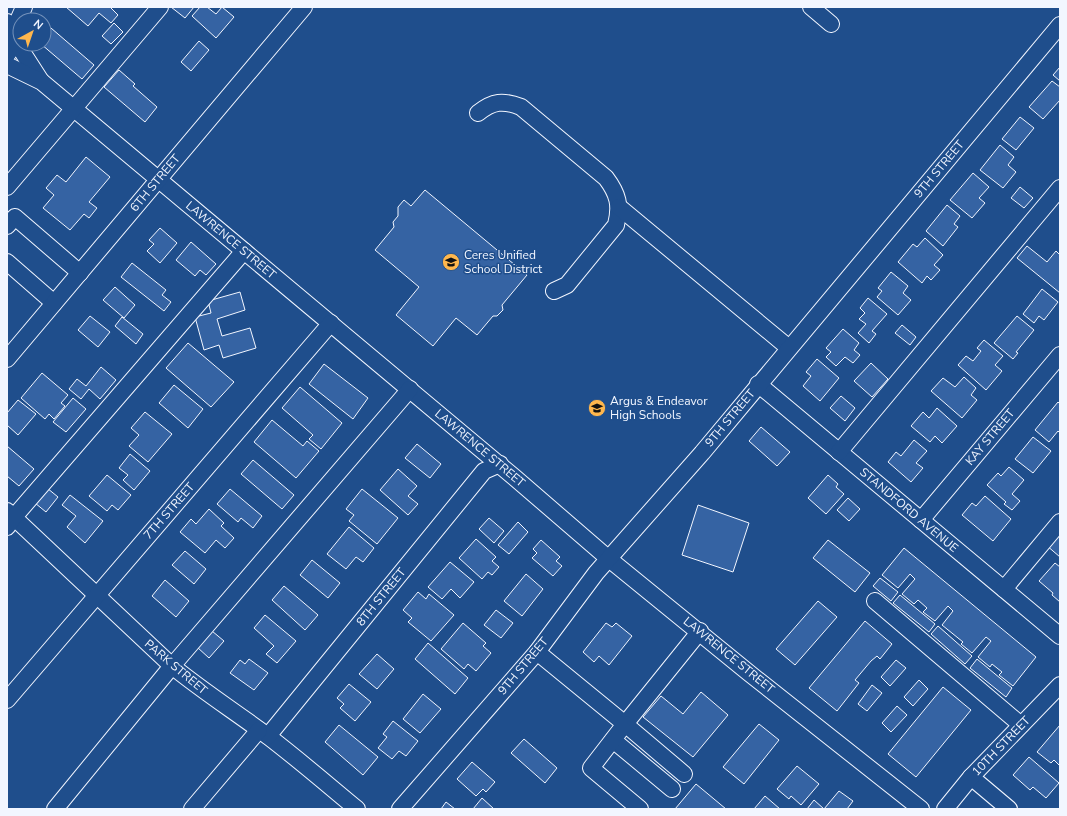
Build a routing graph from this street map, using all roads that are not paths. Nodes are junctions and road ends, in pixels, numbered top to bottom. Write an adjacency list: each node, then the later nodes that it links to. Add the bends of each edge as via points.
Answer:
1 (160, 7): 11 (street)
2 (304, 7): 13 (street, 6TH STREET)
3 (811, 7): 4 (street)
4 (831, 24)
5 (1060, 25): 24 (street, 9TH STREET)
6 (12, 31): 8 (street, via 11,50)
7 (24, 52): 10 (street, LAWRENCE STREET)
8 (7, 55)
9 (7, 65): 10 (street, LAWRENCE STREET)
10 (42, 82): 11 (street, LAWRENCE STREET)
11 (74, 109): 13 (street, LAWRENCE STREET); 14 (street)
12 (478, 113): 16 (street, via 500,102 521,107 606,178 614,189)
13 (159, 180): 18 (street, LAWRENCE STREET); 20 (street, 6TH STREET)
14 (7, 187)
15 (1060, 188): 29 (street)
16 (619, 207): 21 (street, via 616,225 567,285); 24 (street)
17 (7, 226): 20 (street, via 15,217)
18 (244, 251): 23 (street, LAWRENCE STREET); 31 (street)
19 (7, 262): 22 (street)
20 (80, 273): 22 (street, 6TH STREET)
21 (554, 291)
22 (54, 303): 26 (street, 6TH STREET)
23 (331, 323): 28 (street, LAWRENCE STREET); 36 (street, 7TH STREET)
24 (789, 348): 27 (street, 9TH STREET)
25 (1060, 355): 32 (street, KAY STREET)
26 (7, 359)
27 (758, 384): 29 (street, STANDFORD AVENUE); 34 (street, 9TH STREET, via 702,453)
28 (410, 389): 30 (street, LAWRENCE STREET); 41 (street)
29 (839, 452): 32 (street, STANDFORD AVENUE)
30 (500, 464): 34 (street, LAWRENCE STREET); 46 (street, 8TH STREET, via 484,471)
31 (9, 518): 36 (street, PARK STREET)
32 (921, 520): 35 (street, STANDFORD AVENUE)
33 (1060, 522): 35 (street)
34 (609, 559): 38 (street, LAWRENCE STREET); 40 (street, 9TH STREET)
35 (1004, 589): 39 (street, STANDFORD AVENUE)
36 (97, 595): 41 (street, PARK STREET); 43 (street, 7TH STREET)
37 (875, 601): 45 (street)
38 (700, 631): 44 (street); 56 (street, LAWRENCE STREET)
39 (1060, 636)
40 (537, 652): 44 (street); 54 (street, 9TH STREET)
41 (172, 666): 46 (street, PARK STREET); 51 (street)
42 (1060, 685): 45 (street, 10TH STREET)
43 (7, 700)
44 (625, 724): 47 (street); 48 (street)
45 (1021, 725): 49 (street, 10TH STREET)
46 (263, 733): 52 (street, 8TH STREET); 53 (street, PARK STREET)
47 (613, 740): 50 (street); 55 (street, via 591,768)
48 (684, 774)
49 (971, 777): 57 (street, 10TH STREET); 58 (street)
50 (672, 789)
51 (55, 809)
52 (192, 809)
53 (357, 809)
54 (400, 809)
55 (640, 809)
56 (921, 809)
57 (944, 809)
58 (1010, 809)

